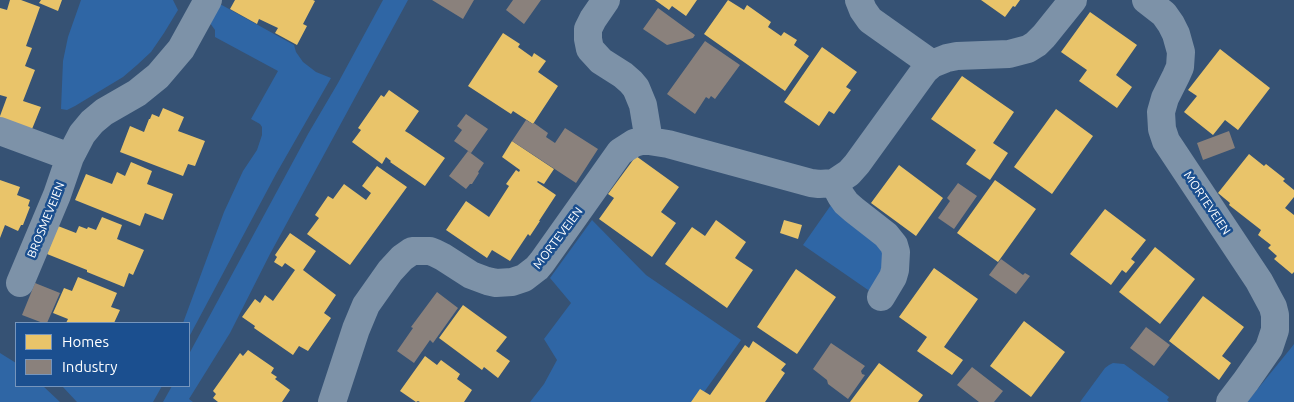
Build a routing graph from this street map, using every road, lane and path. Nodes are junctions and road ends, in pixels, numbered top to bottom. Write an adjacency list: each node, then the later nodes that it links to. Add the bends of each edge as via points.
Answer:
1 (208, 0): 9 (street, BROSMEVEIEN, via 181,48 158,76 92,122)
2 (606, 0): 8 (street, via 588,29 590,49 636,88 643,105)
3 (859, 0): 6 (street, via 870,20)
4 (1073, 0): 6 (street, via 1044,36 1028,49 1009,54 957,56)
5 (1146, 0): 14 (street, MORTEVEIEN, via 1171,24 1181,52 1180,67 1163,105 1161,120 1166,141 1259,280 1275,315 1275,330 1269,348)
6 (932, 64): 10 (street, via 849,174)
7 (0, 131): 9 (street)
8 (649, 141): 10 (street, MORTEVEIEN, via 811,183); 13 (street, MORTEVEIEN, via 634,143 620,152 542,262 524,278 496,283 478,278 430,251 412,251 406,255 366,305)
9 (70, 157): 11 (street, BROSMEVEIEN)
10 (834, 183): 12 (street, via 846,203 894,245 895,270)
11 (20, 283)
12 (881, 298)
13 (332, 402)
14 (1230, 402)

